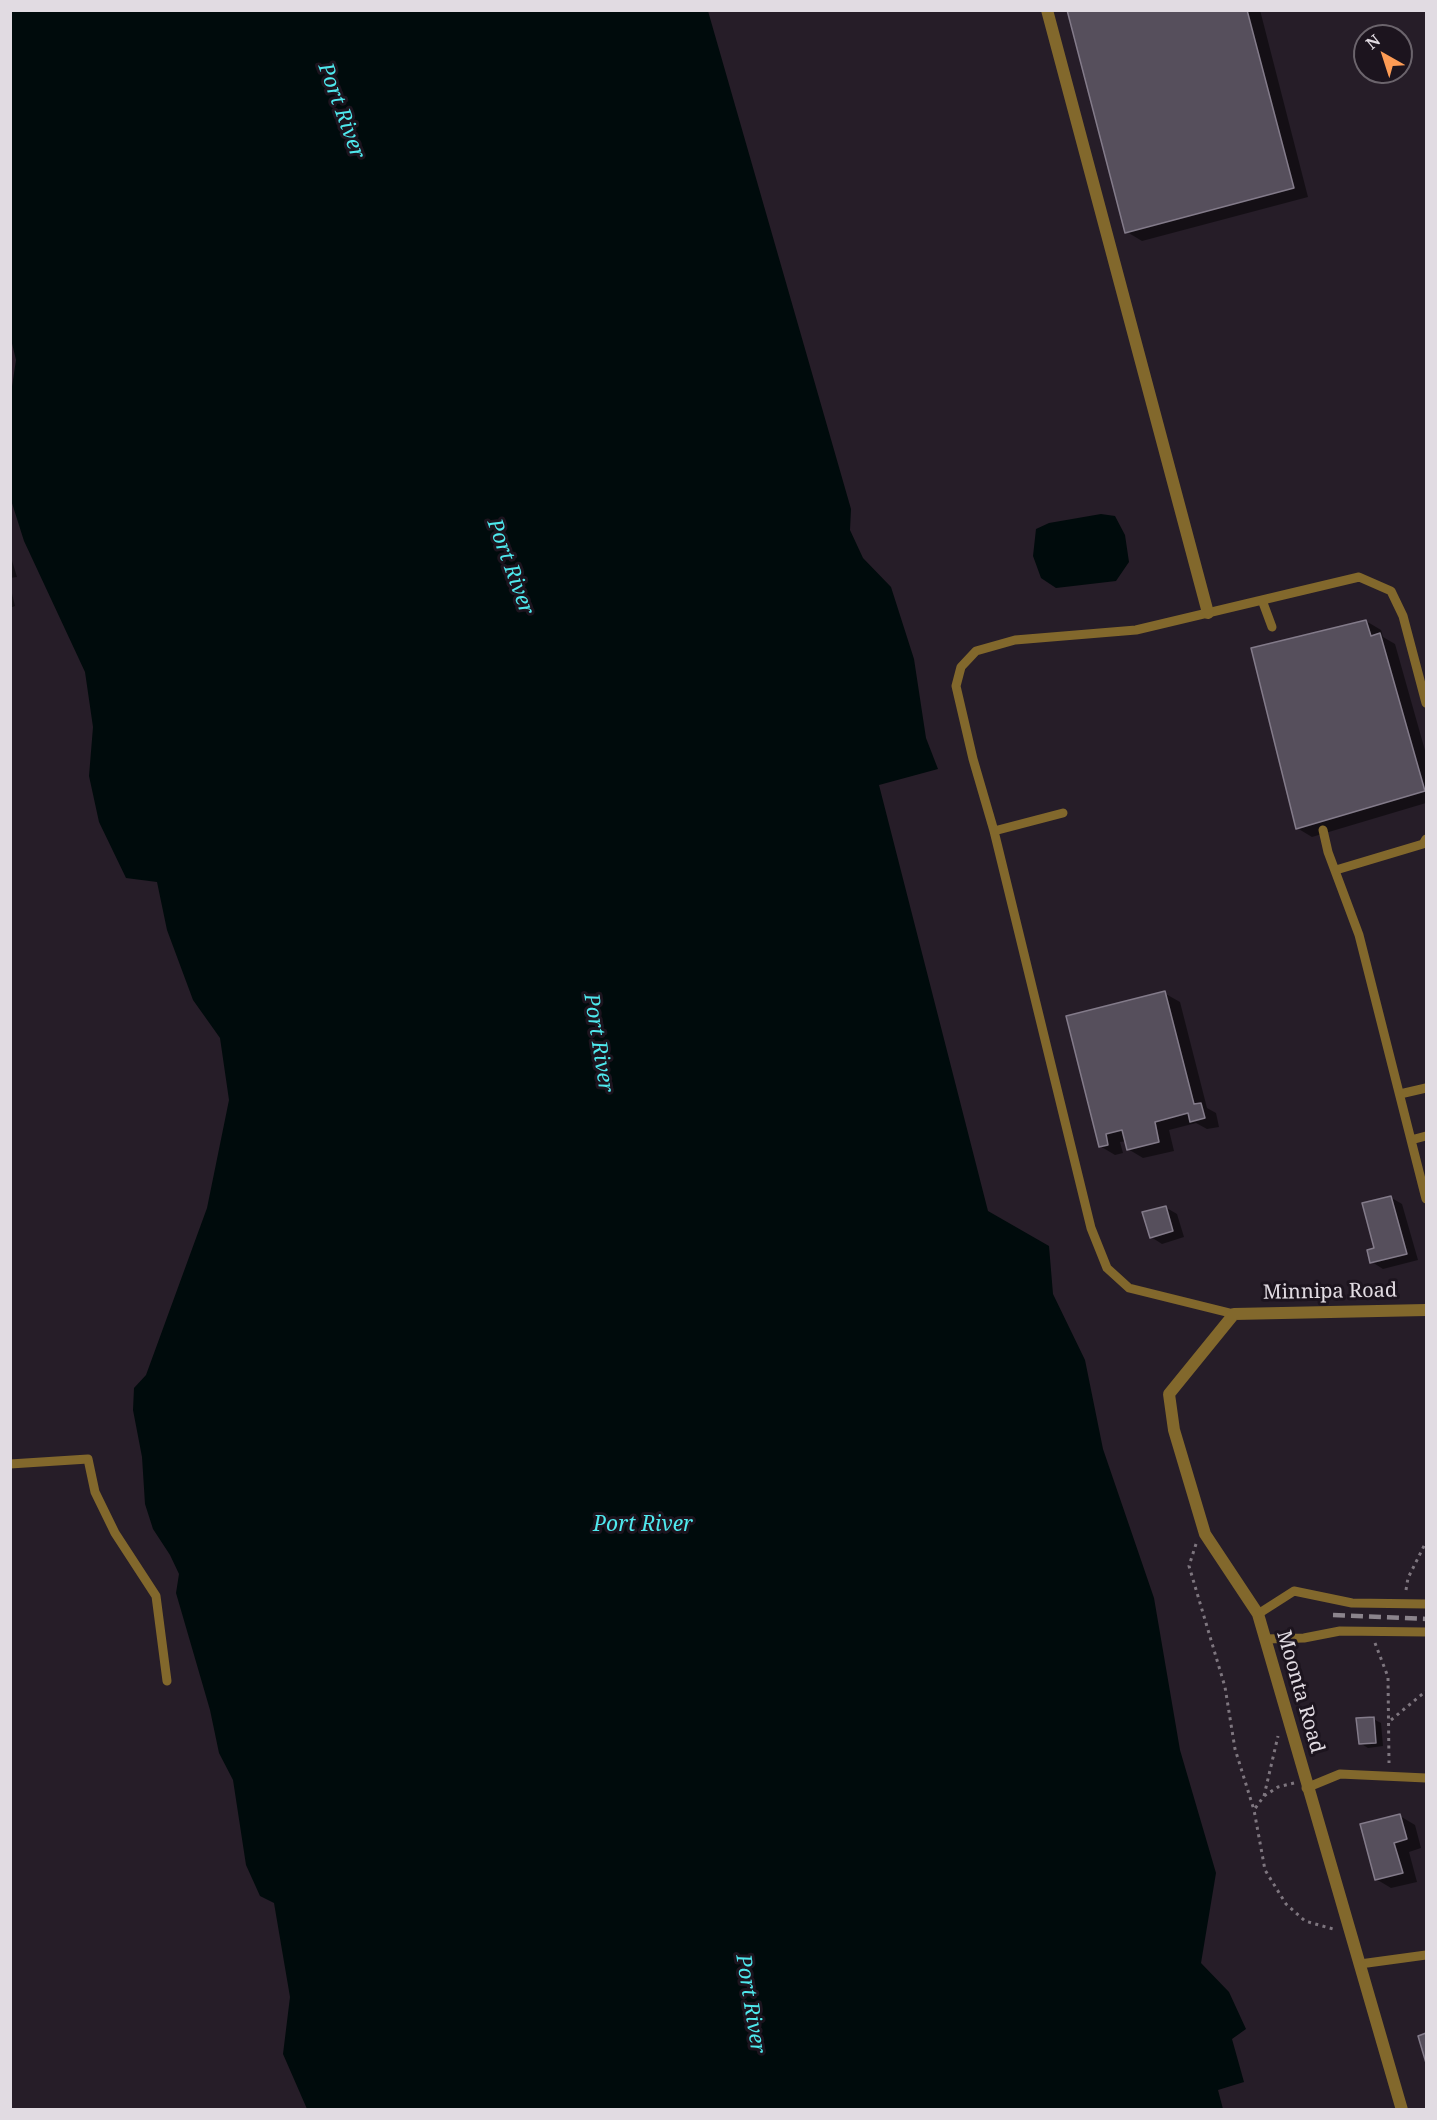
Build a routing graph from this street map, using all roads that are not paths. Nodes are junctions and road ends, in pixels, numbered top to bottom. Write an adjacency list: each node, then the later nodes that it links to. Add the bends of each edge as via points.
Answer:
1 (1047, 10): 3 (street)
2 (1262, 600): 3 (lane); 4 (lane); 5 (lane, via 1359,577 1391,591 1402,615)
3 (1208, 612): 8 (lane, via 1136,630 1016,640 976,651 961,667 956,686)
4 (1272, 627)
5 (1426, 703)
6 (1063, 813): 8 (lane)
7 (1323, 830): 10 (lane)
8 (994, 831): 17 (lane, via 1091,1228 1107,1268 1130,1288)
9 (1426, 839): 10 (lane, via 1423,844)
10 (1336, 870): 12 (lane, via 1359,935)
11 (1426, 1088): 12 (lane)
12 (1400, 1094): 14 (lane)
13 (1426, 1136): 14 (lane)
14 (1411, 1140): 15 (lane)
15 (1426, 1199)
16 (1426, 1310): 17 (street, Minnipa Road)
17 (1234, 1314): 20 (street, Moonta Road, via 1169,1394 1174,1430 1204,1534)
18 (10, 1464): 23 (lane, via 88,1459 95,1492 115,1533 156,1596)
19 (1426, 1604): 20 (lane, via 1352,1603 1294,1591)
20 (1258, 1614): 22 (street, Moonta Road)
21 (1426, 1632): 22 (lane, via 1340,1631 1304,1638)
22 (1265, 1639): 25 (street, Moonta Road)
23 (167, 1681)
24 (1426, 1778): 25 (lane, via 1340,1774)
25 (1305, 1784): 27 (street, Moonta Road)
26 (1426, 1955): 27 (lane)
27 (1360, 1964): 28 (street, Moonta Road)
28 (1402, 2109)

